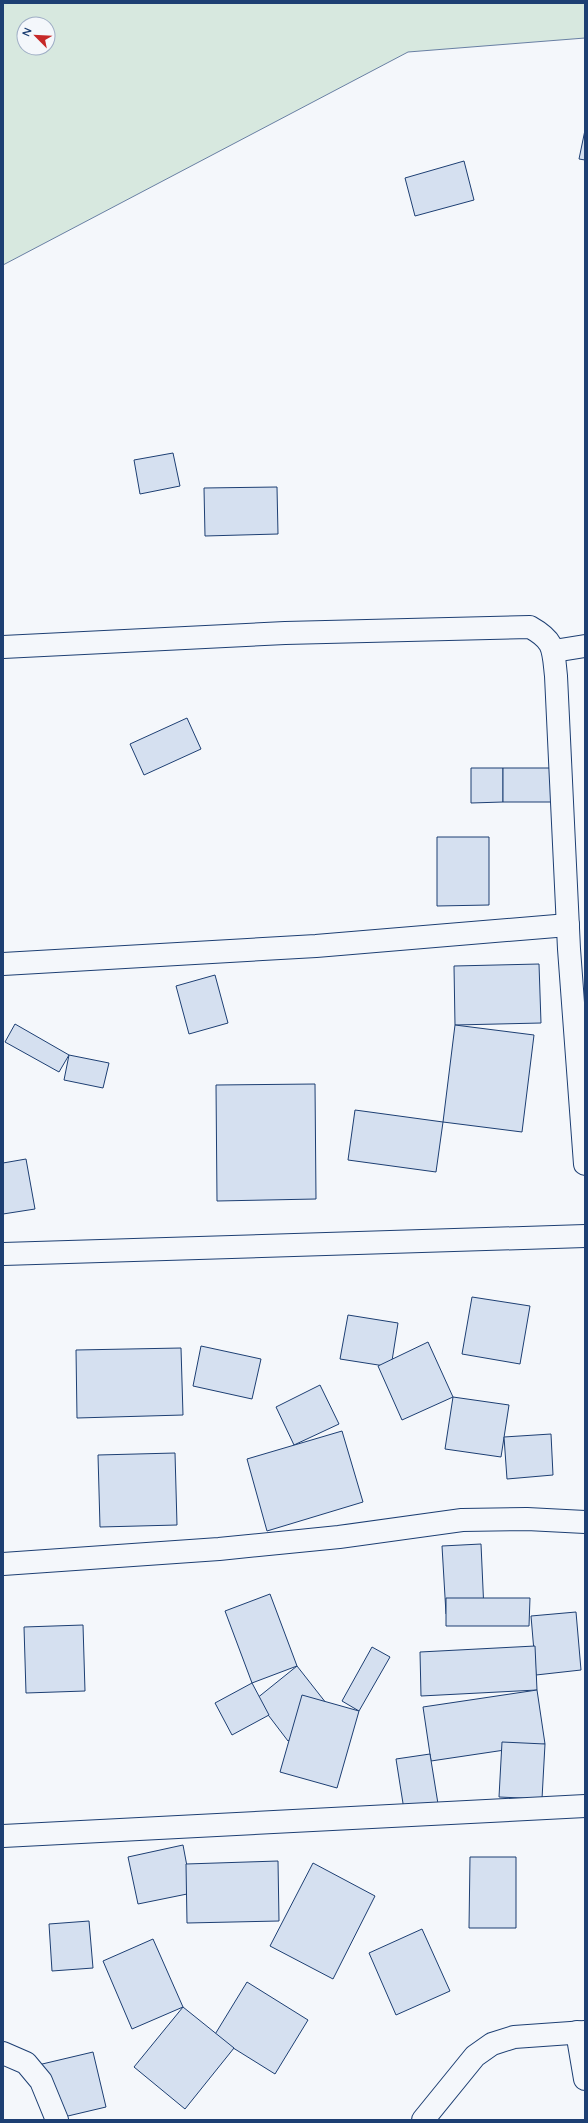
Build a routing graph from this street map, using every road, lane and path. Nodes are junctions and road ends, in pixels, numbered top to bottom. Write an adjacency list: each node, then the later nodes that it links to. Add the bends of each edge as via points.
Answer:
1 (3, 646): 3 (street, via 285,633 530,628 545,636)
2 (585, 646): 3 (street)
3 (554, 651): 4 (street)
4 (568, 925): 5 (street); 6 (street, via 316,946)
5 (577, 949): 7 (street)
6 (3, 964)
7 (585, 1164)
8 (585, 1236): 9 (street)
9 (3, 1254)
10 (585, 1522): 11 (street, via 527,1518 462,1520 339,1537 219,1549)
11 (3, 1564)
12 (585, 1806): 13 (street)
13 (3, 1836)
14 (581, 2032): 16 (street); 18 (street, via 514,2037 492,2044 475,2056)
15 (3, 2053): 17 (street, via 26,2063 41,2081)
16 (585, 2079)
17 (57, 2120)
18 (423, 2120)

